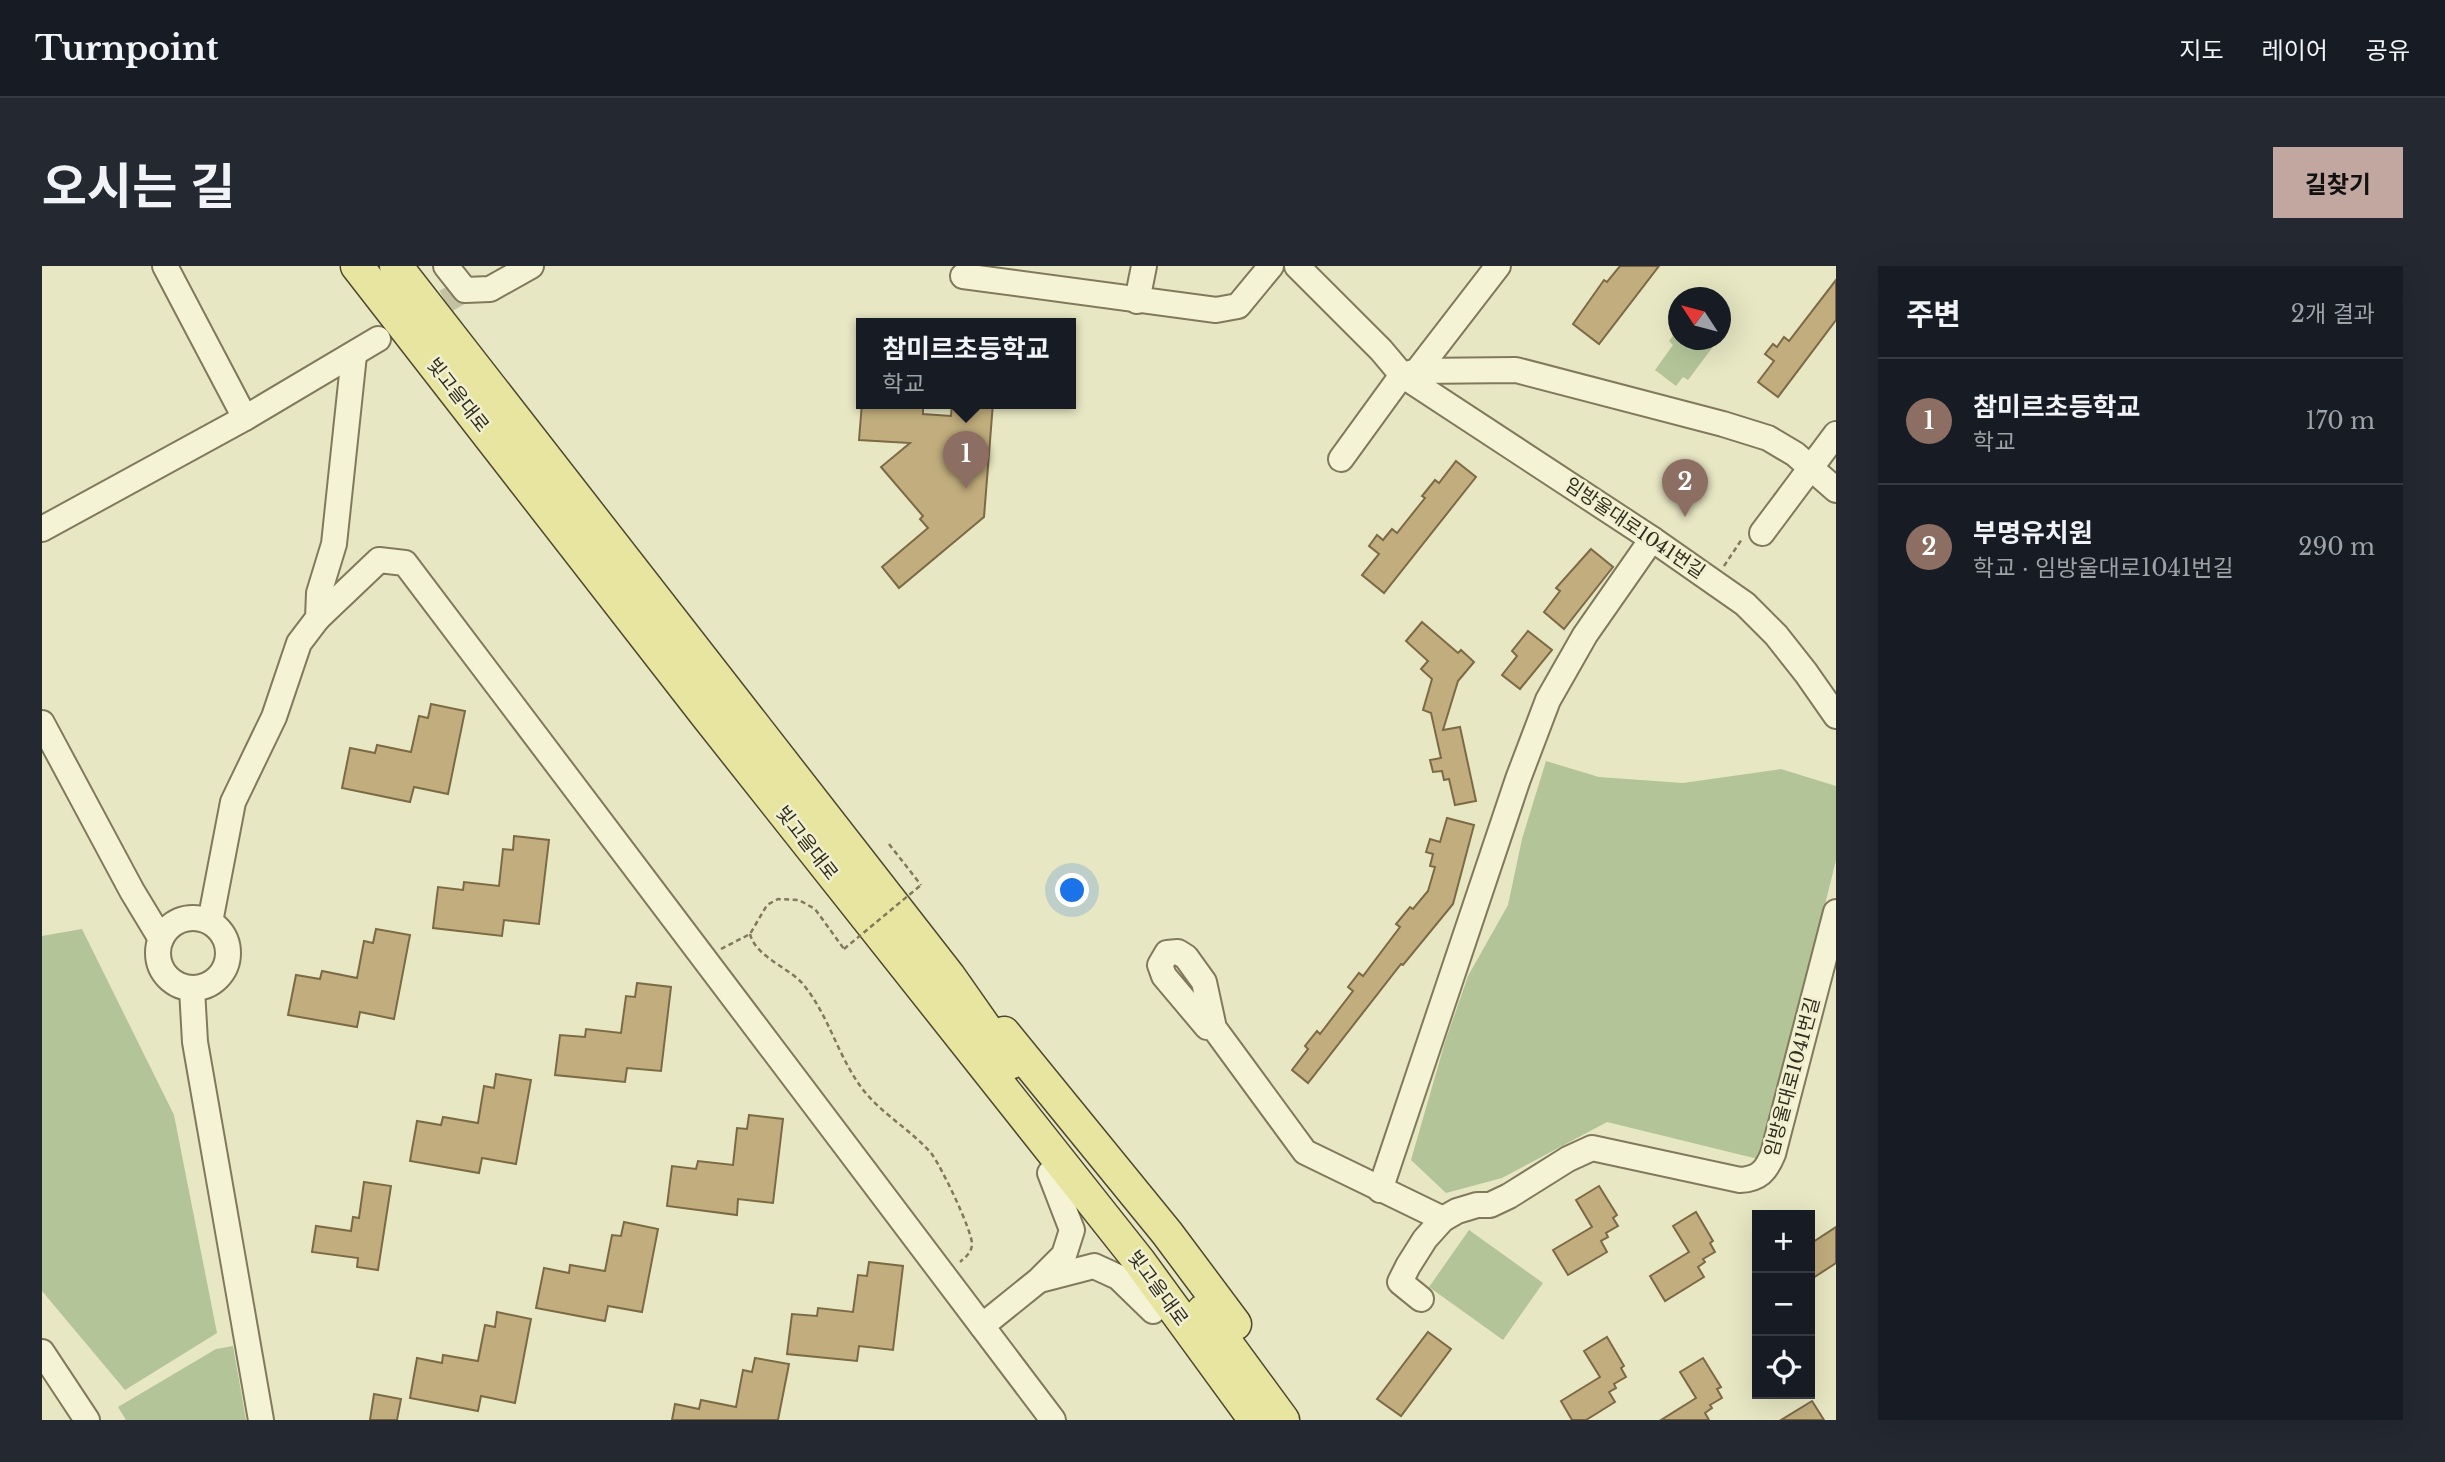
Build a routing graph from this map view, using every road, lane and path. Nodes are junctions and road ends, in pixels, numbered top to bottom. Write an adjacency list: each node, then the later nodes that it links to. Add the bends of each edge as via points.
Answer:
1 (165, 266): 15 (street)
2 (357, 266): 33 (main road, 빛고을대로)
3 (396, 266): 33 (main road, 빛고을대로)
4 (446, 266): 5 (street, via 465,290 490,289)
5 (531, 266)
6 (1144, 266): 11 (street)
7 (1271, 266): 11 (street, via 1238,306 1216,310)
8 (1297, 266): 14 (street, 임방울대로1041번길)
9 (1498, 266): 14 (street)
10 (963, 276): 11 (street)
11 (1137, 301)
12 (378, 339): 13 (street)
13 (354, 355): 15 (street); 24 (street, via 334,544 319,593)
14 (1410, 373): 17 (street); 18 (street, via 1516,370 1768,438); 22 (street, 임방울대로1041번길)
15 (245, 418): 20 (street)
16 (1836, 435): 18 (street)
17 (1341, 459)
18 (1811, 467): 19 (street); 21 (street)
19 (1836, 491)
20 (42, 529)
21 (1762, 533): 23 (path, via 1751,527)
22 (1652, 539): 23 (street, 임방울대로1041번길); 37 (street, via 1548,700)
23 (1713, 580): 25 (street, 임방울대로1041번길, via 1776,635)
24 (318, 618): 29 (street, via 299,643 274,717 233,802); 43 (street, via 379,560 405,563)
25 (1836, 716)
26 (42, 723): 31 (street)
27 (889, 844): 30 (path, bridge, via 921,885 845,949 815,909 799,900 778,899 767,905)
28 (1836, 912): 38 (street, 임방울대로1041번길, via 1773,1154 1758,1177 1728,1178 1592,1148 1490,1205 1477,1205)
29 (211, 922): 31 (street, via 187,918 167,929); 34 (street, via 226,940 227,963 214,982)
30 (750, 934): 32 (path); 39 (path, via 751,941 800,981 821,1008 845,1062 869,1098 937,1161 970,1232 968,1255)
31 (161, 939): 34 (street, via 158,950 163,972 171,981)
32 (716, 952)
33 (938, 986): 36 (main road, via 968,1065); 49 (main road, 빛고을대로, via 979,1057 1139,1261); 50 (main road, 빛고을대로, via 993,1042); 51 (main road, via 1004,1033 1167,1233)
34 (192, 989): 46 (street, via 195,1042)
35 (1214, 1028): 37 (street, via 1305,1152)
36 (1050, 1173): 40 (street, via 1072,1230 1063,1255); 42 (main road)
37 (1380, 1190): 38 (street)
38 (1443, 1219): 41 (street, 임방울대로1041번길, via 1413,1256 1400,1282)
39 (955, 1266)
40 (1039, 1280): 42 (street, via 1094,1266 1118,1277); 43 (street)
41 (1421, 1299)
42 (1153, 1311): 48 (main road)
43 (982, 1325): 47 (street)
44 (42, 1352): 45 (street)
45 (87, 1420)
46 (261, 1420)
47 (1053, 1420)
48 (1235, 1420)
49 (1255, 1420)
50 (1283, 1420)
51 (1308, 1420)

